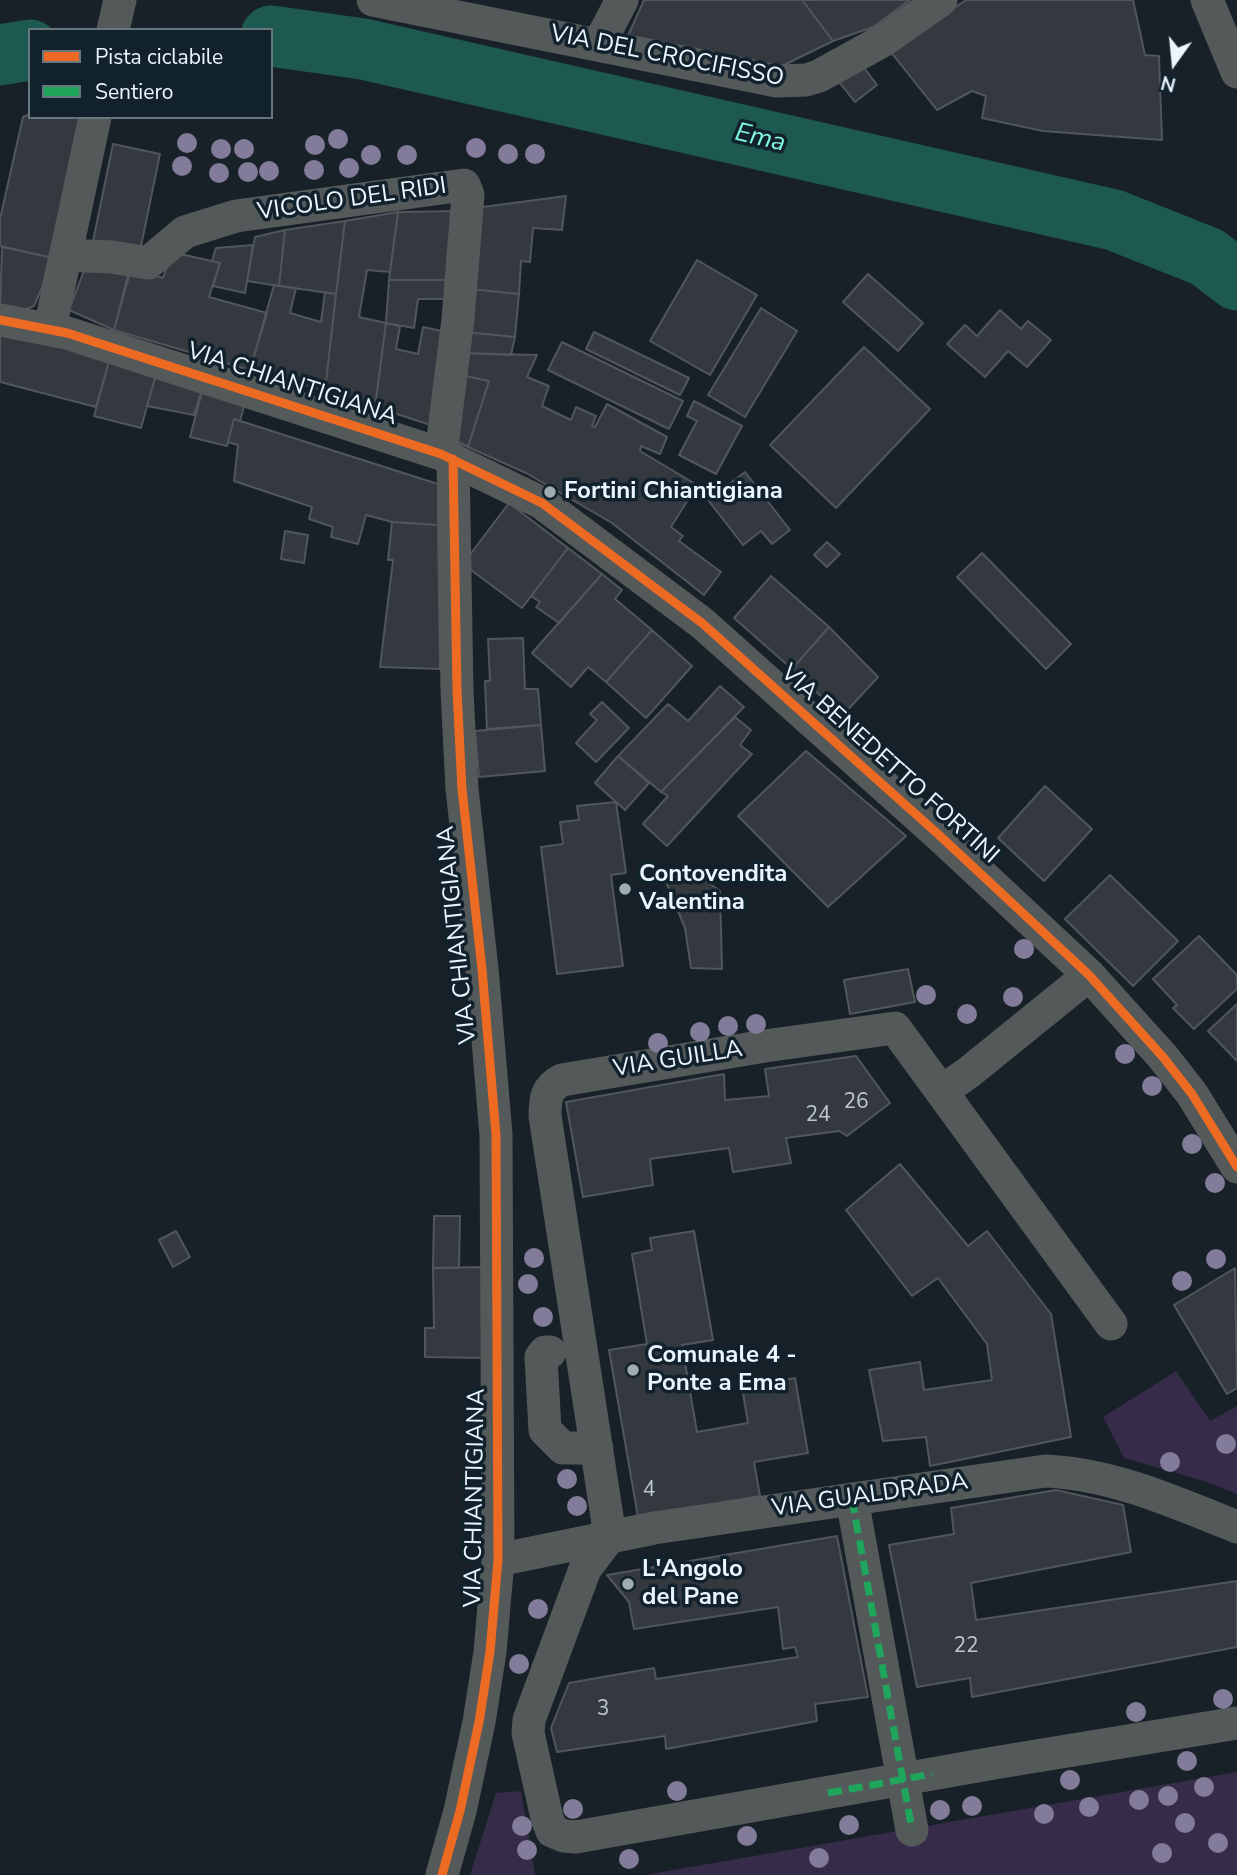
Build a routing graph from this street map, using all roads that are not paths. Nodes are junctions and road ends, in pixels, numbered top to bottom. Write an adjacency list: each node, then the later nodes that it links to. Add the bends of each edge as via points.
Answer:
1 (120, 0): 6 (street)
2 (373, 0): 7 (street, VIA DEL CROCIFISSO)
3 (622, 0): 7 (street)
4 (940, 0): 7 (street, VIA DEL CROCIFISSO, via 884,40 807,80 777,81)
5 (1207, 0): 8 (street)
6 (113, 28)
7 (599, 44)
8 (1237, 72)
9 (94, 119): 10 (street)
10 (66, 255): 12 (street); 13 (street, VICOLO DEL RIDI, via 148,262 184,232 236,216 464,185 468,195)
11 (0, 320): 12 (street, VIA CHIANTIGIANA)
12 (50, 328): 13 (street, VIA CHIANTIGIANA)
13 (447, 457): 14 (street, VIA BENEDETTO FORTINI, via 542,503 702,623); 23 (street, VIA CHIANTIGIANA, via 462,789 496,1135)
14 (1089, 975): 15 (street); 16 (street, VIA BENEDETTO FORTINI, via 1185,1085)
15 (942, 1091): 17 (street, VIA GUILLA); 19 (street, VIA GUILLA, via 895,1028 573,1077 552,1085 545,1099 545,1116)
16 (1237, 1167)
17 (1111, 1324)
18 (550, 1352): 19 (street, via 541,1357 545,1430 563,1448)
19 (597, 1448): 22 (street, VIA GUILLA)
20 (852, 1499): 21 (street, VIA GUALDRADA, via 1045,1471 1071,1472 1166,1499); 22 (street, VIA GUALDRADA); 25 (street)
21 (1237, 1527)
22 (610, 1536): 23 (street, VIA GUALDRADA); 25 (street, via 585,1569 529,1720 528,1733 552,1831 576,1837)
23 (498, 1560): 27 (street, VIA CHIANTIGIANA, via 479,1722)
24 (1237, 1723): 25 (street)
25 (917, 1776): 26 (street)
26 (912, 1830)
27 (442, 1875)

